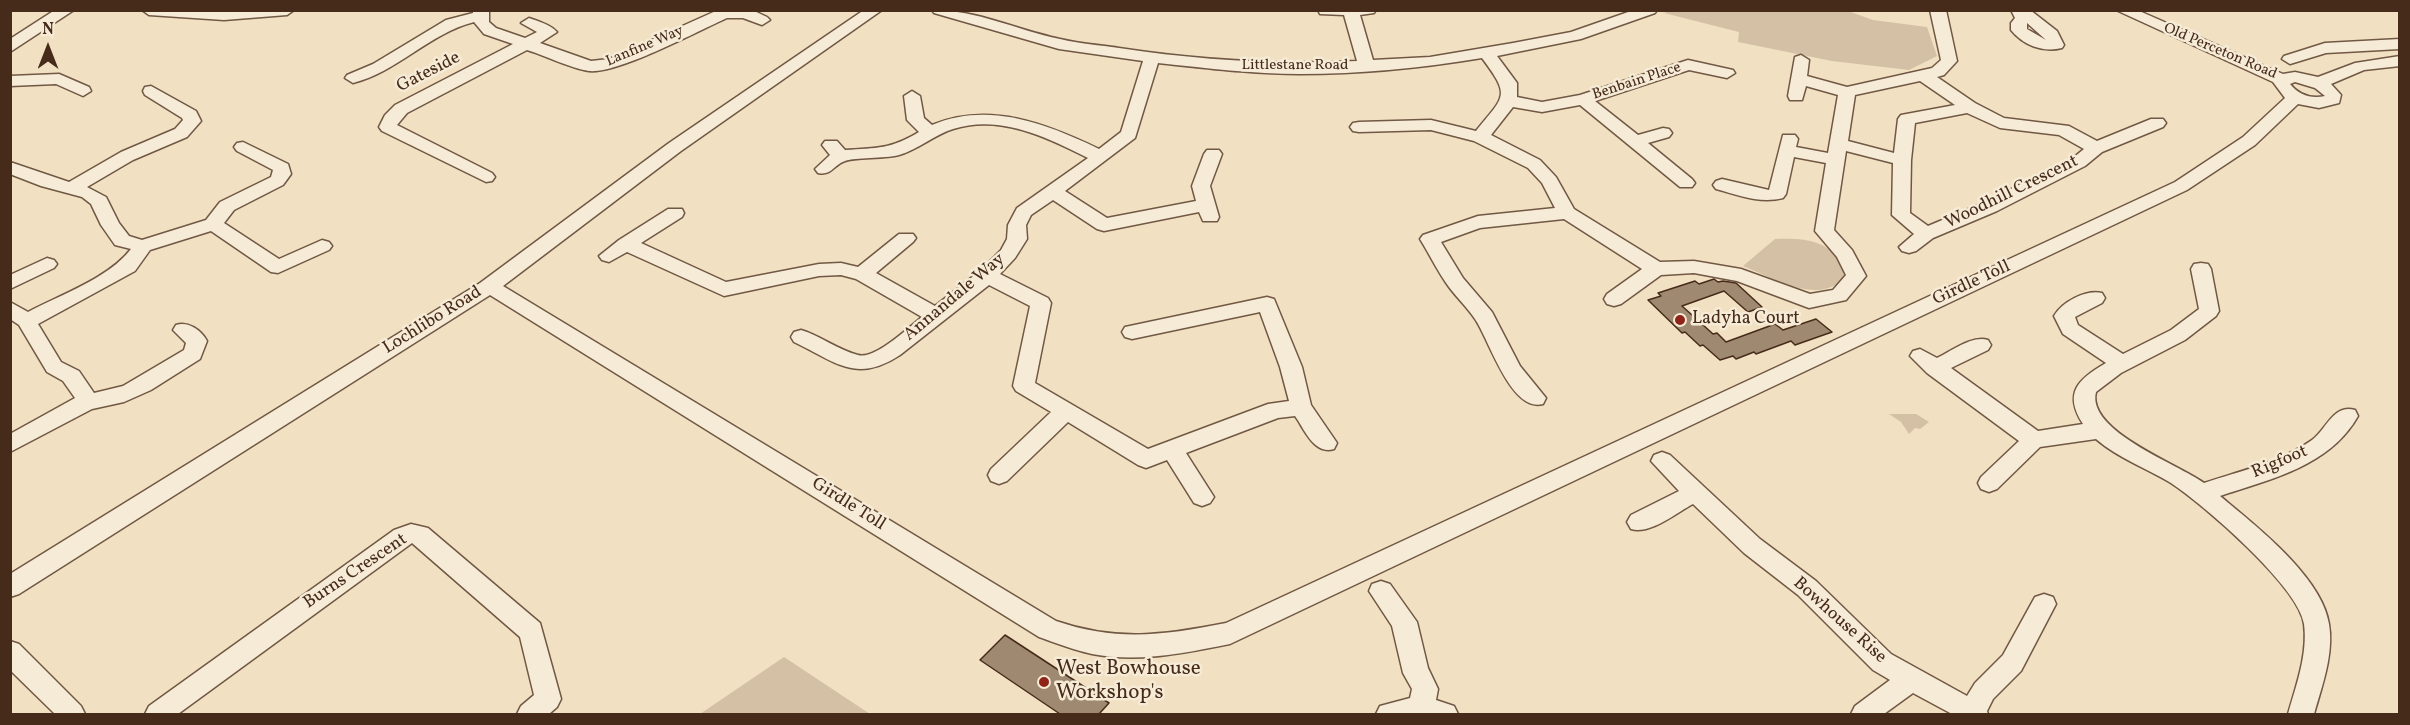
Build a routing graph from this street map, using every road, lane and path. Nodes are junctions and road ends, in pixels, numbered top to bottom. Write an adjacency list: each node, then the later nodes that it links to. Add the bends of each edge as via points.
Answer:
1 (67, 10): 22 (street)
2 (149, 10): 3 (street, via 224,15)
3 (286, 10)
4 (859, 10): 18 (street)
5 (875, 10): 18 (street)
6 (939, 10): 17 (street, Littlestane Road)
7 (1005, 10): 17 (street)
8 (1369, 10): 13 (street)
9 (1650, 10): 23 (street, Littlestane Road, via 1575,36)
10 (1938, 10): 30 (street, via 1949,61 1938,72)
11 (2123, 10): 33 (street, Old Perceton Road)
12 (1324, 11): 13 (street)
13 (1351, 11): 28 (street)
14 (480, 13): 19 (street, Lanfine Way, via 483,26 490,31); 31 (street, via 452,23 379,67)
15 (762, 20): 19 (street, Lanfine Way, via 745,13 725,13 614,63 599,66)
16 (529, 23): 19 (street, via 549,31)
17 (989, 25): 24 (street, Littlestane Road, via 1059,44)
18 (840, 32): 82 (street, Lochlibo Road, via 675,147)
19 (528, 44): 59 (street, Gateside, via 401,109 388,127)
20 (2400, 44): 21 (street)
21 (2364, 46): 25 (street, via 2325,48); 27 (street)
22 (10, 47)
23 (1486, 52): 28 (street, Littlestane Road, via 1430,62); 43 (street, via 1509,83)
24 (1152, 58): 28 (street, Littlestane Road, via 1245,67); 55 (street, Annandale Way, via 1129,134)
25 (2290, 58)
26 (1801, 60): 32 (street)
27 (2394, 62): 35 (street, via 2361,66)
28 (1366, 66)
29 (1727, 73): 42 (street, Benbain Place, via 1688,65)
30 (1923, 75): 38 (street); 44 (street)
31 (353, 78)
32 (1798, 79): 38 (street); 40 (street)
33 (2283, 80): 35 (street, via 2295,77); 41 (street, via 2284,90)
34 (10, 81): 36 (street, via 59,79)
35 (2318, 83): 41 (street, via 2330,91 2333,99 2318,102)
36 (83, 91)
37 (152, 91): 62 (street, via 190,115 192,122 181,133 127,156)
38 (1847, 92): 53 (street)
39 (912, 96): 47 (street, via 916,120)
40 (1796, 96)
41 (2296, 97): 82 (street, Girdle Toll, via 2249,141 2181,186 1230,633 1165,646 1092,643 1048,629 502,292)
42 (1583, 99): 43 (street, Benbain Place, via 1542,107); 50 (street, Benbain Place)
43 (1509, 101): 49 (street)
44 (1969, 107): 52 (street, Woodhill Crescent, via 2000,123 2063,130); 56 (street, Woodhill Crescent, via 1907,119)
45 (2157, 123): 52 (street, Woodhill Crescent)
46 (1359, 127): 49 (street, via 1431,125)
47 (929, 131): 55 (street, via 969,120 1020,123 1047,130); 58 (street, via 899,150 836,150)
48 (1663, 133): 50 (street)
49 (1480, 137): 65 (street, via 1534,165 1550,181)
50 (1635, 141): 60 (street, Benbain Place)
51 (243, 147): 67 (street, via 282,168 282,174 277,181 227,206)
52 (2096, 148): 69 (street, Woodhill Crescent, via 2079,162)
53 (1837, 152): 56 (street); 61 (street, via 1788,144 1777,194 1765,196); 77 (street, via 1824,231 1845,254 1856,276 1839,295 1809,302 1741,275 1694,267)
54 (1213, 154): 63 (street, via 1201,186 1208,211 1104,225)
55 (1100, 157): 63 (street, Annandale Way)
56 (1902, 160): 69 (street, Woodhill Crescent, via 1901,215)
57 (10, 167): 62 (street)
58 (824, 169)
59 (486, 177)
60 (1686, 183)
61 (1722, 185)
62 (73, 188): 72 (street, via 99,201 122,241)
63 (1051, 191): 80 (street, Annandale Way, via 1024,212 1013,247)
64 (675, 213): 68 (street)
65 (1567, 213): 77 (street); 93 (street, via 1478,222 1430,239 1456,282 1485,317 1510,370)
66 (637, 217): 68 (street)
67 (213, 224): 72 (street); 73 (street, via 278,267)
68 (655, 226): 71 (street)
69 (1926, 234): 74 (street, Woodhill Crescent)
70 (906, 238): 79 (street)
71 (626, 244): 75 (street); 79 (street, via 724,289 819,270 841,269)
72 (143, 246): 87 (street, via 128,266 111,277)
73 (322, 246)
74 (1909, 247)
75 (609, 256)
76 (46, 264): 81 (street)
77 (1656, 269): 84 (street)
78 (2201, 269): 92 (street, via 2209,311 2175,337)
79 (862, 274): 86 (street)
80 (987, 276): 86 (street, Annandale Way); 96 (street, via 1041,303 1024,386)
81 (10, 284)
82 (487, 288): 110 (street, Lochlibo Road)
83 (2095, 298): 92 (street, via 2070,309 2064,316 2070,329)
84 (1614, 299)
85 (10, 309): 87 (street)
86 (935, 315): 90 (street, Annandale Way, via 893,350 868,363 858,364)
87 (27, 321): 94 (street, via 54,367 71,376)
88 (183, 330): 94 (street, via 197,341 193,354 123,396)
89 (1132, 332): 95 (street, via 1267,304 1291,367)
90 (801, 337)
91 (1981, 345): 99 (street, via 1927,362)
92 (2122, 364): 98 (street, via 2087,386 2085,410)
93 (1535, 398)
94 (88, 401): 101 (street)
95 (1301, 407): 100 (street); 102 (street, via 1276,410)
96 (1066, 411): 102 (street, via 1146,459); 104 (street)
97 (2347, 416): 107 (street, Rigfoot, via 2323,444 2296,459)
98 (2100, 429): 99 (street); 107 (street)
99 (2034, 440): 105 (street)
100 (1326, 443)
101 (10, 444)
102 (1172, 449): 108 (street)
103 (1662, 461): 106 (street, Bowhouse Rise)
104 (999, 475)
105 (1989, 483)
106 (1696, 492): 109 (street); 114 (street, Bowhouse Rise, via 1752,546 1807,588 1882,662)
107 (2201, 493): 122 (street, via 2282,567 2314,612 2316,651)
108 (1202, 496)
109 (1639, 522)
110 (10, 587)
111 (1381, 591): 115 (street, via 1404,622 1416,672)
112 (2044, 604): 116 (street, via 2020,650 1984,691)
113 (10, 652): 117 (street)
114 (1911, 679): 116 (street, Bowhouse Rise); 121 (street)
115 (1433, 711): 120 (street)
116 (1974, 713)
117 (72, 714)
118 (159, 714): 119 (street, Burns Crescent, via 411,533 420,535 531,631 548,699)
119 (530, 714)
120 (1389, 714)
121 (1864, 714)
122 (2301, 714)

